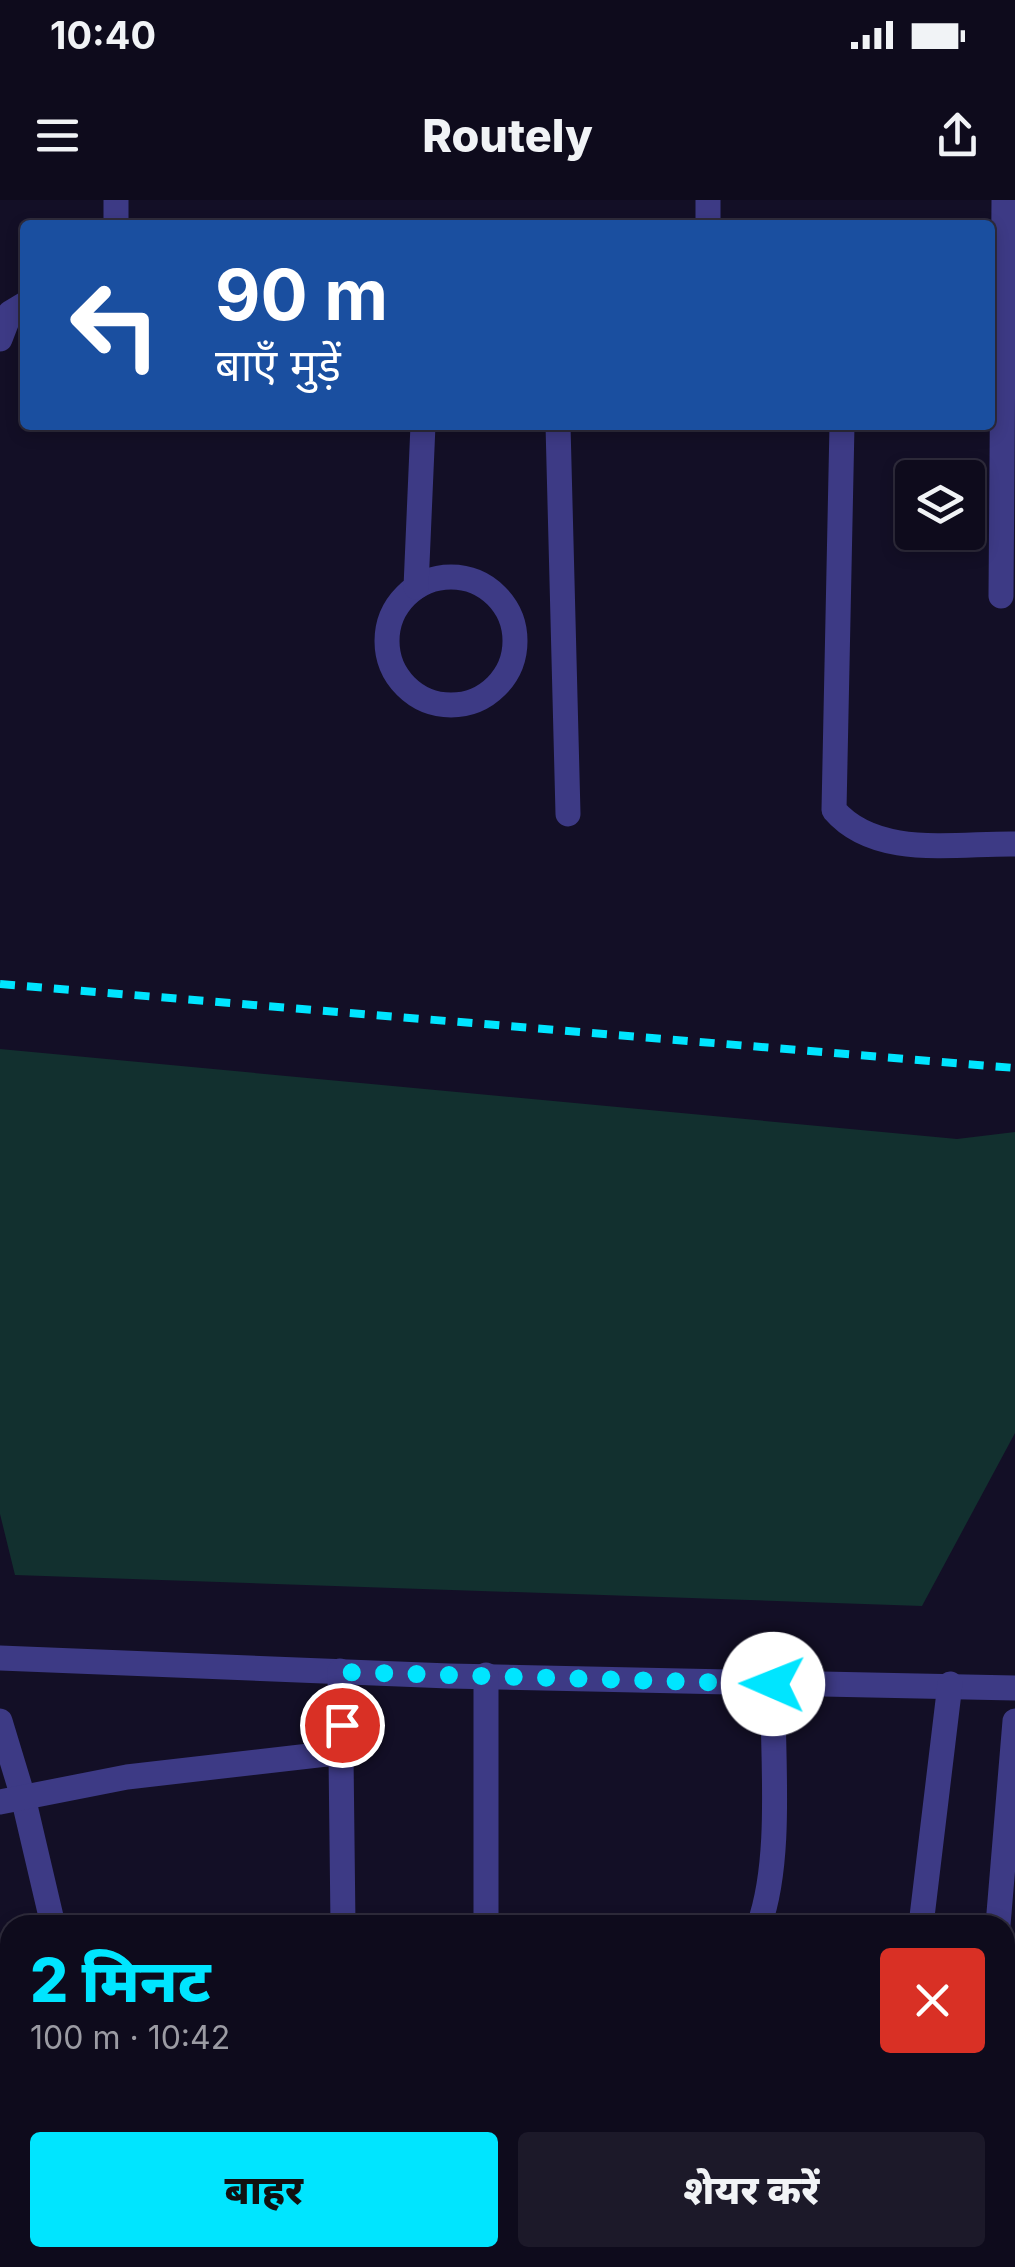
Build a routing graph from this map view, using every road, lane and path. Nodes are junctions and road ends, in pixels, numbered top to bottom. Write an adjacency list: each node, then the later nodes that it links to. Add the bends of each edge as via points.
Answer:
1 (1004, 200): 2 (street)
2 (1002, 285): 9 (street)
3 (20, 307): 4 (street, via 10,313)
4 (0, 339)
5 (423, 430): 8 (street)
6 (558, 430): 10 (street)
7 (842, 430): 11 (street, via 834,810 868,839)
8 (416, 587): 8 (street, via 464,578 506,606 515,629 514,654 505,678 487,695 464,705 439,705 398,677 388,654 389,628 398,605)
9 (1001, 596)
10 (568, 814)
11 (1015, 844)
12 (0, 1658): 13 (street)
13 (340, 1672): 14 (street); 20 (street)
14 (486, 1675): 15 (street); 24 (street)
15 (773, 1684): 16 (street); 25 (street, via 772,1841)
16 (950, 1684): 17 (street); 26 (street)
17 (1015, 1688)
18 (1015, 1721): 27 (street)
19 (0, 1722): 21 (street)
20 (344, 1752): 21 (street); 23 (street)
21 (12, 1799): 22 (street)
22 (50, 1915)
23 (344, 1915)
24 (486, 1915)
25 (763, 1915)
26 (922, 1915)
27 (999, 1915)

